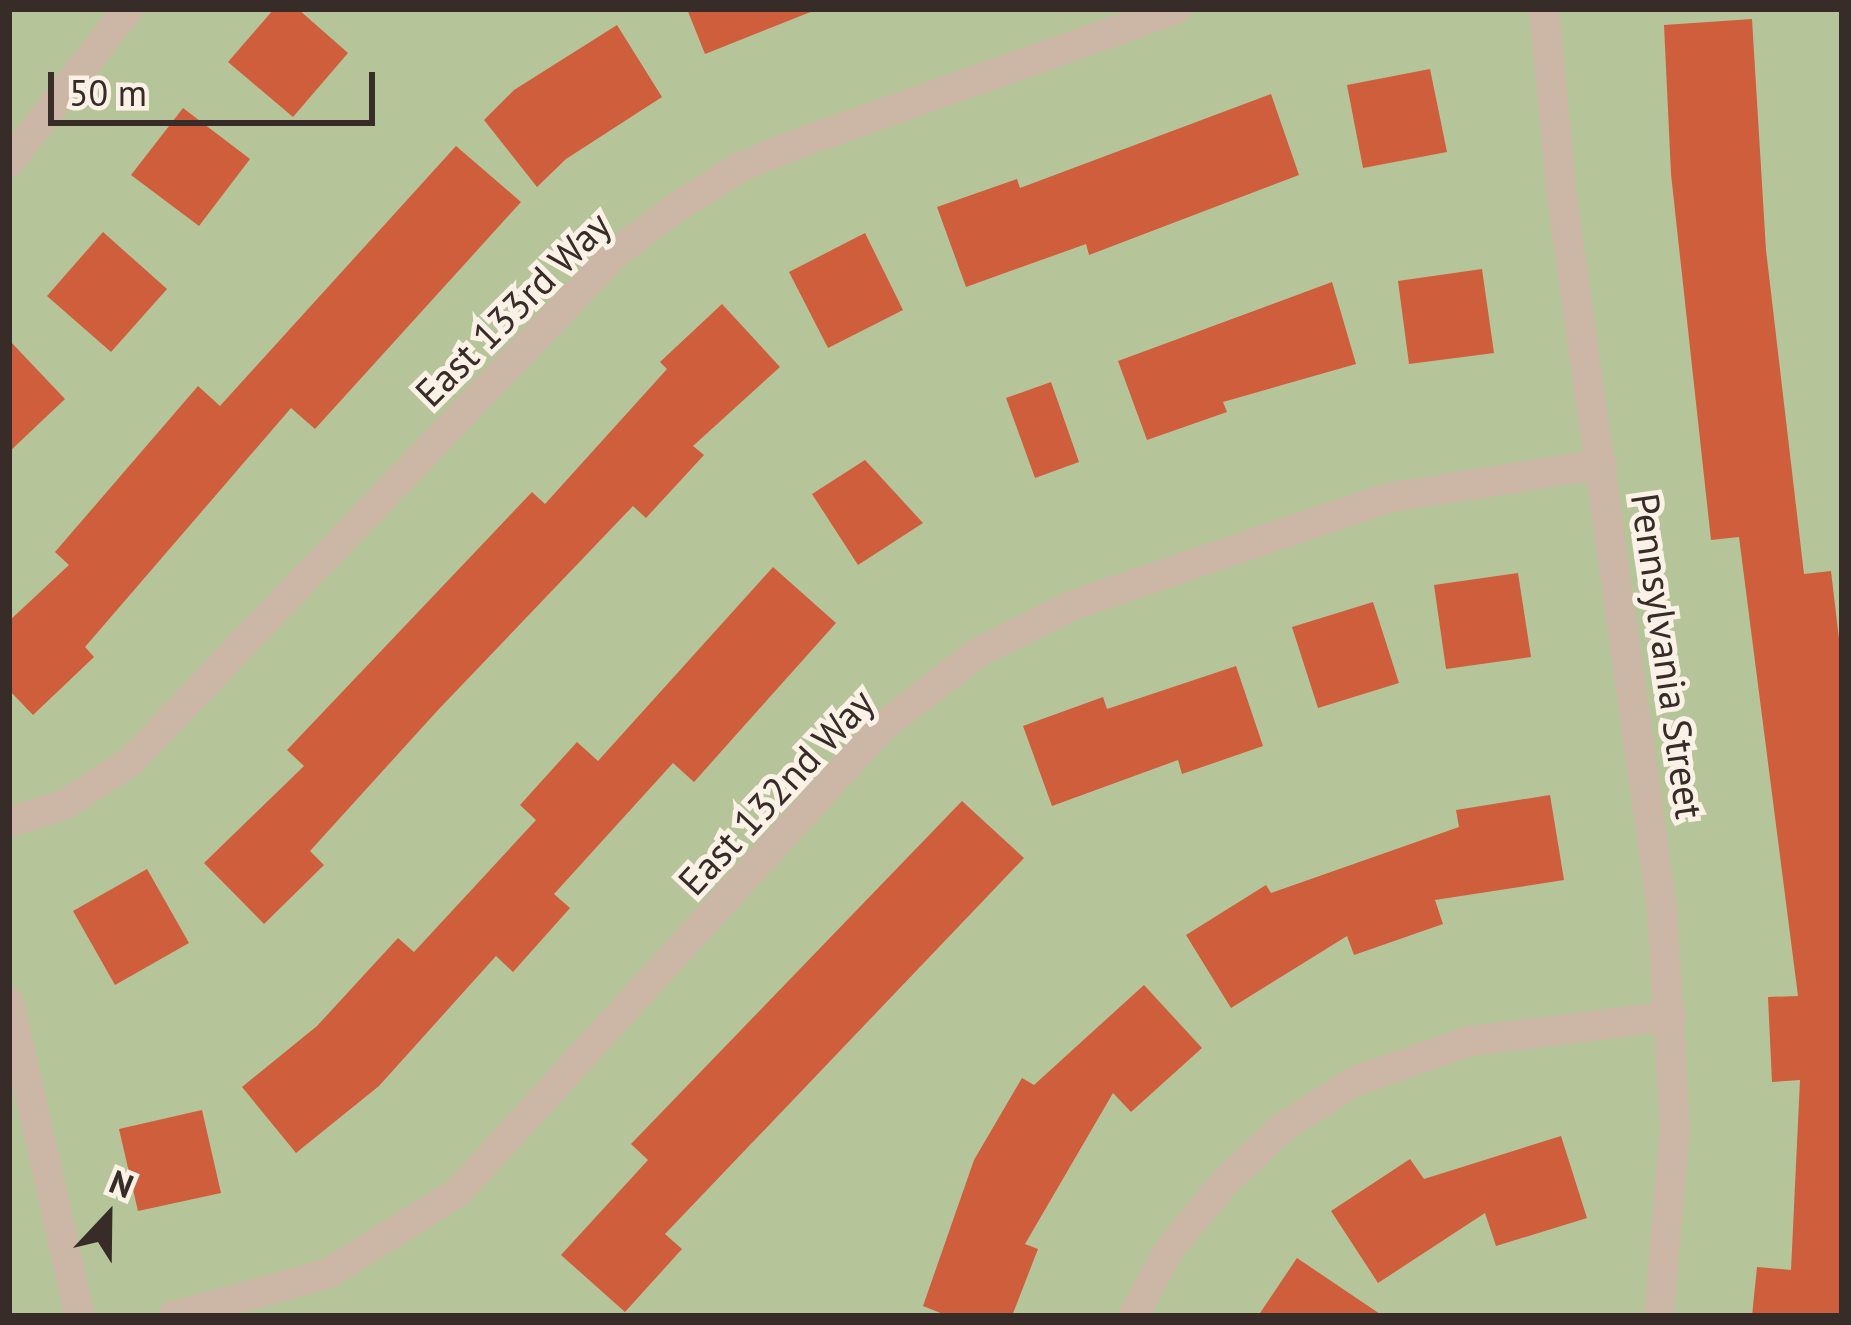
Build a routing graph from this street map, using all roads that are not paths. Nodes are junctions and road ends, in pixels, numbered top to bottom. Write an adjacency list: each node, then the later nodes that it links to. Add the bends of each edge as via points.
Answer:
1 (128, 9): 4 (street)
2 (1177, 9): 6 (street, East 133rd Way, via 800,142 740,167 677,208 616,254 130,762 64,805)
3 (1544, 9): 5 (street, Pennsylvania Street)
4 (9, 162)
5 (1602, 464): 8 (street, Pennsylvania Street); 10 (street, East 132nd Way, via 1387,497 1073,605 979,652 883,726 458,1192 327,1274)
6 (9, 822)
7 (9, 1002): 9 (street)
8 (1671, 1016): 11 (street, via 1470,1041 1353,1082 1282,1128 1224,1183 1171,1247); 12 (street, Pennsylvania Street, via 1675,1125)
9 (80, 1316)
10 (173, 1316)
11 (1132, 1316)
12 (1659, 1316)

